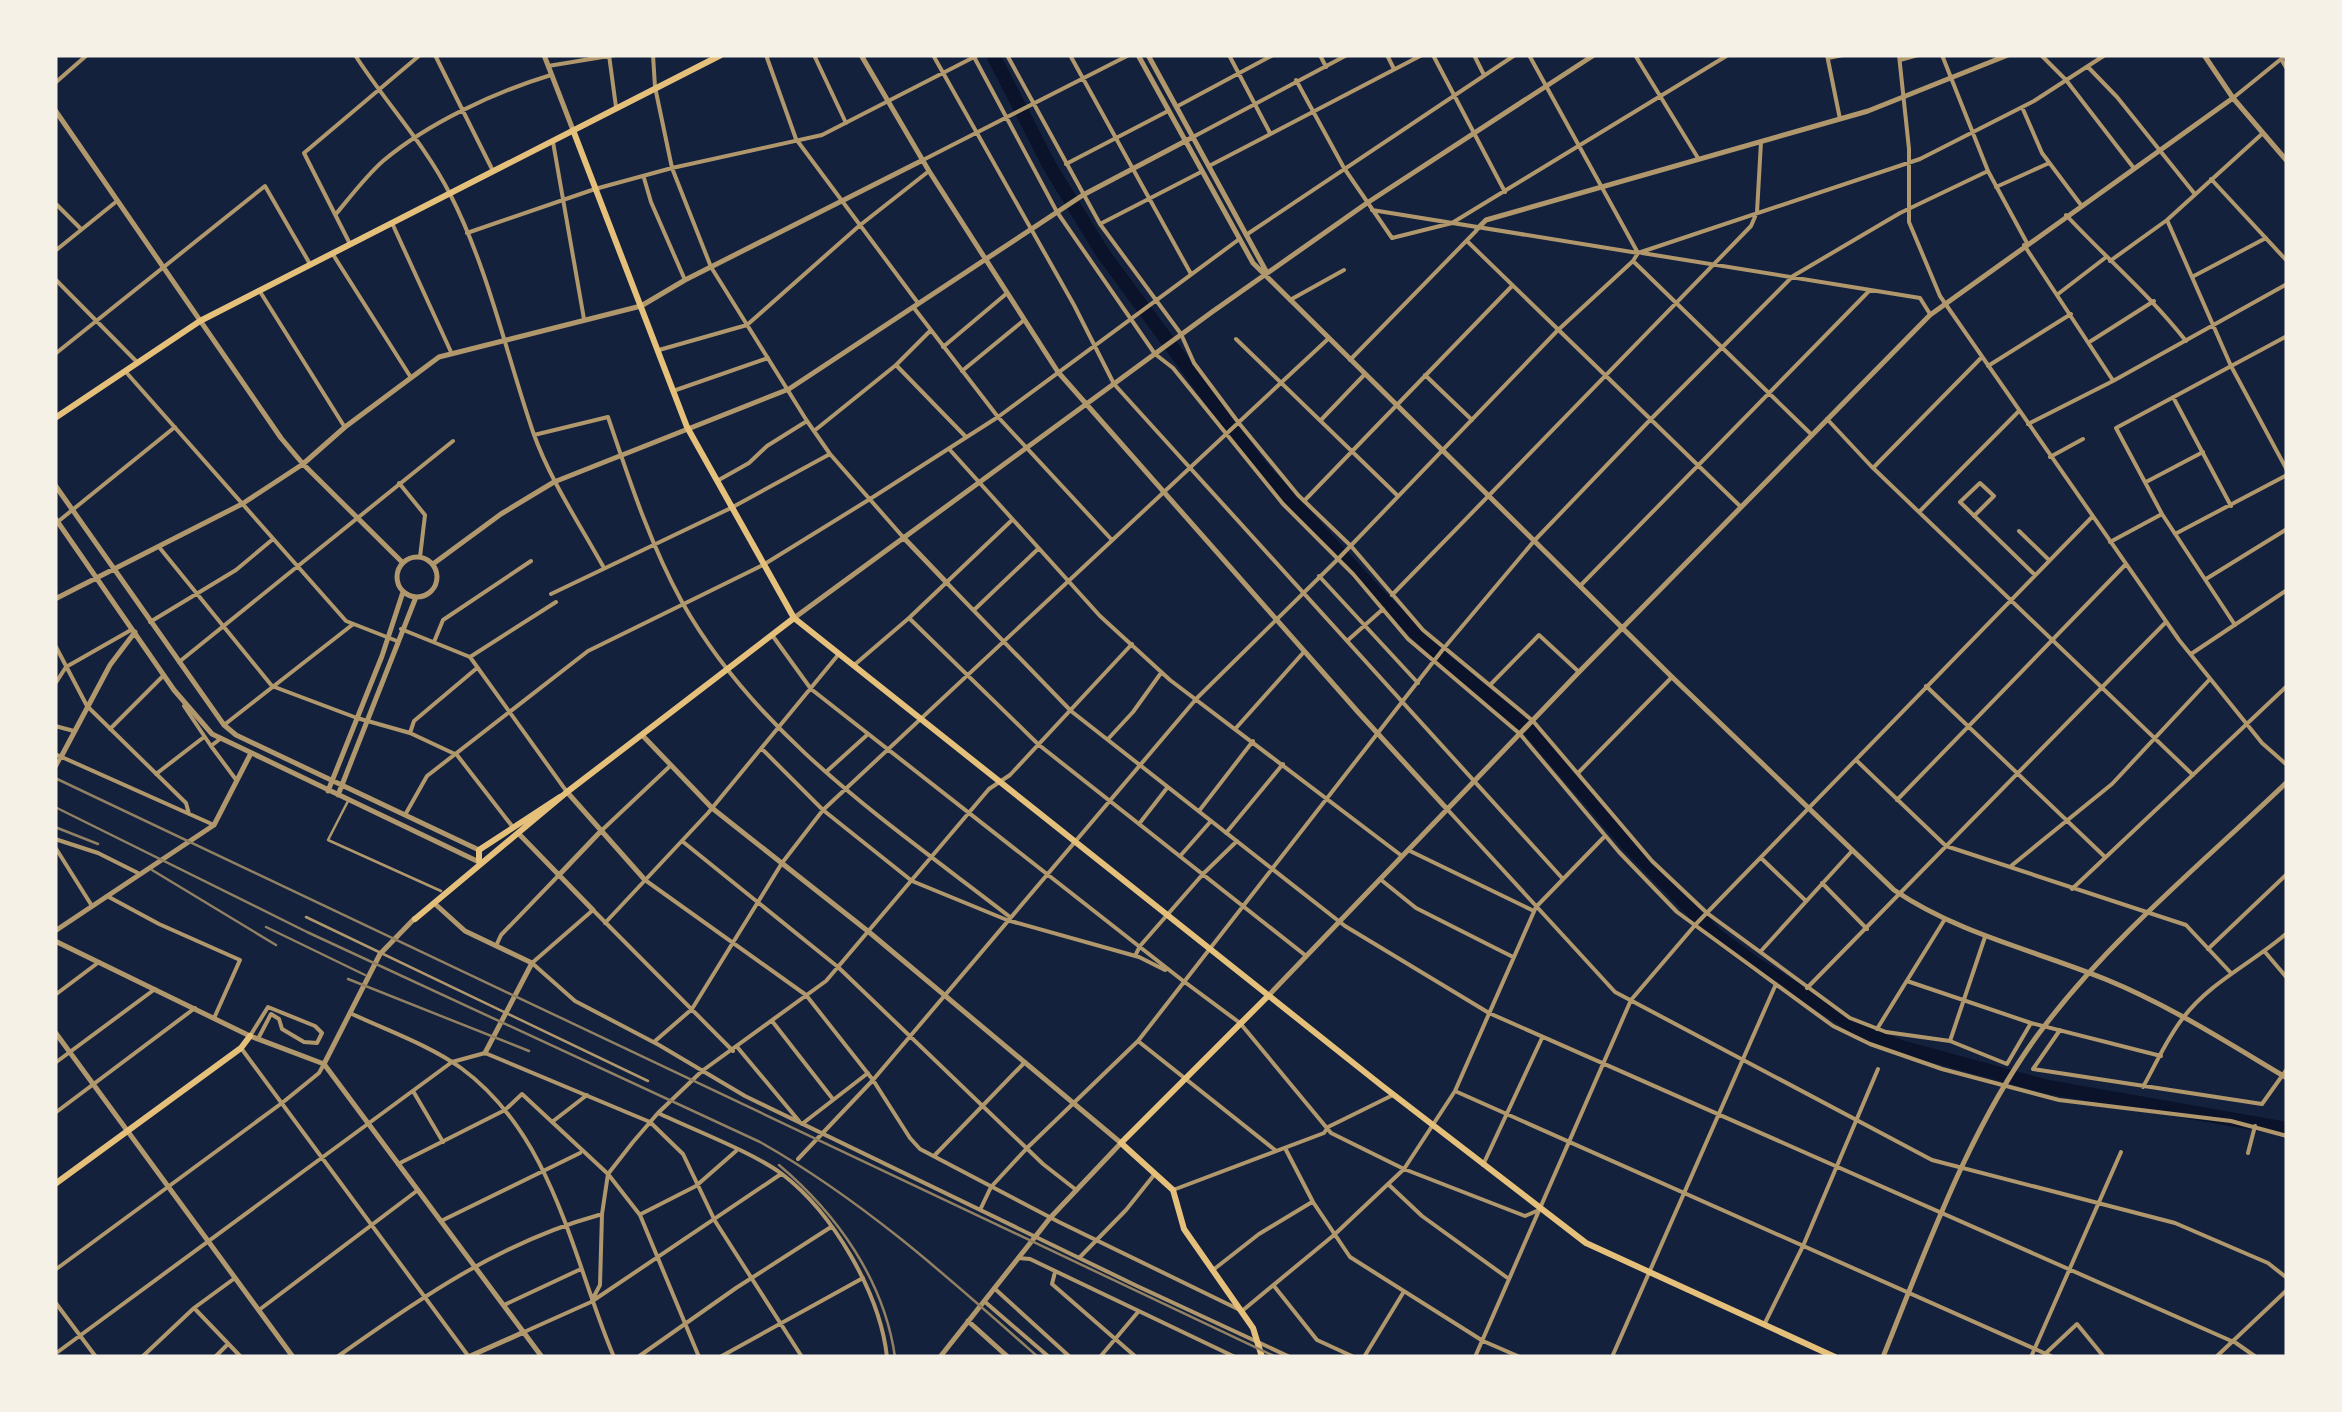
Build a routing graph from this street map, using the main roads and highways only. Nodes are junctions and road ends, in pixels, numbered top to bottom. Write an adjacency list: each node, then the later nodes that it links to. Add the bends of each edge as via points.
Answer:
1 (715, 56): 2 (main road)
2 (573, 130): 3 (main road, via 200,321); 4 (main road, via 687,427)
3 (55, 418)
4 (794, 618): 5 (main road); 8 (main road)
5 (564, 794): 6 (main road); 6 (main road, via 480,850)
6 (479, 862): 7 (main road)
7 (415, 919)
8 (1268, 996): 11 (main road, via 1121,1143 1173,1190 1184,1229 1242,1311); 12 (main road, via 1586,1243)
9 (254, 1037): 10 (main road)
10 (55, 1184)
11 (1262, 1357)
12 (1835, 1357)

